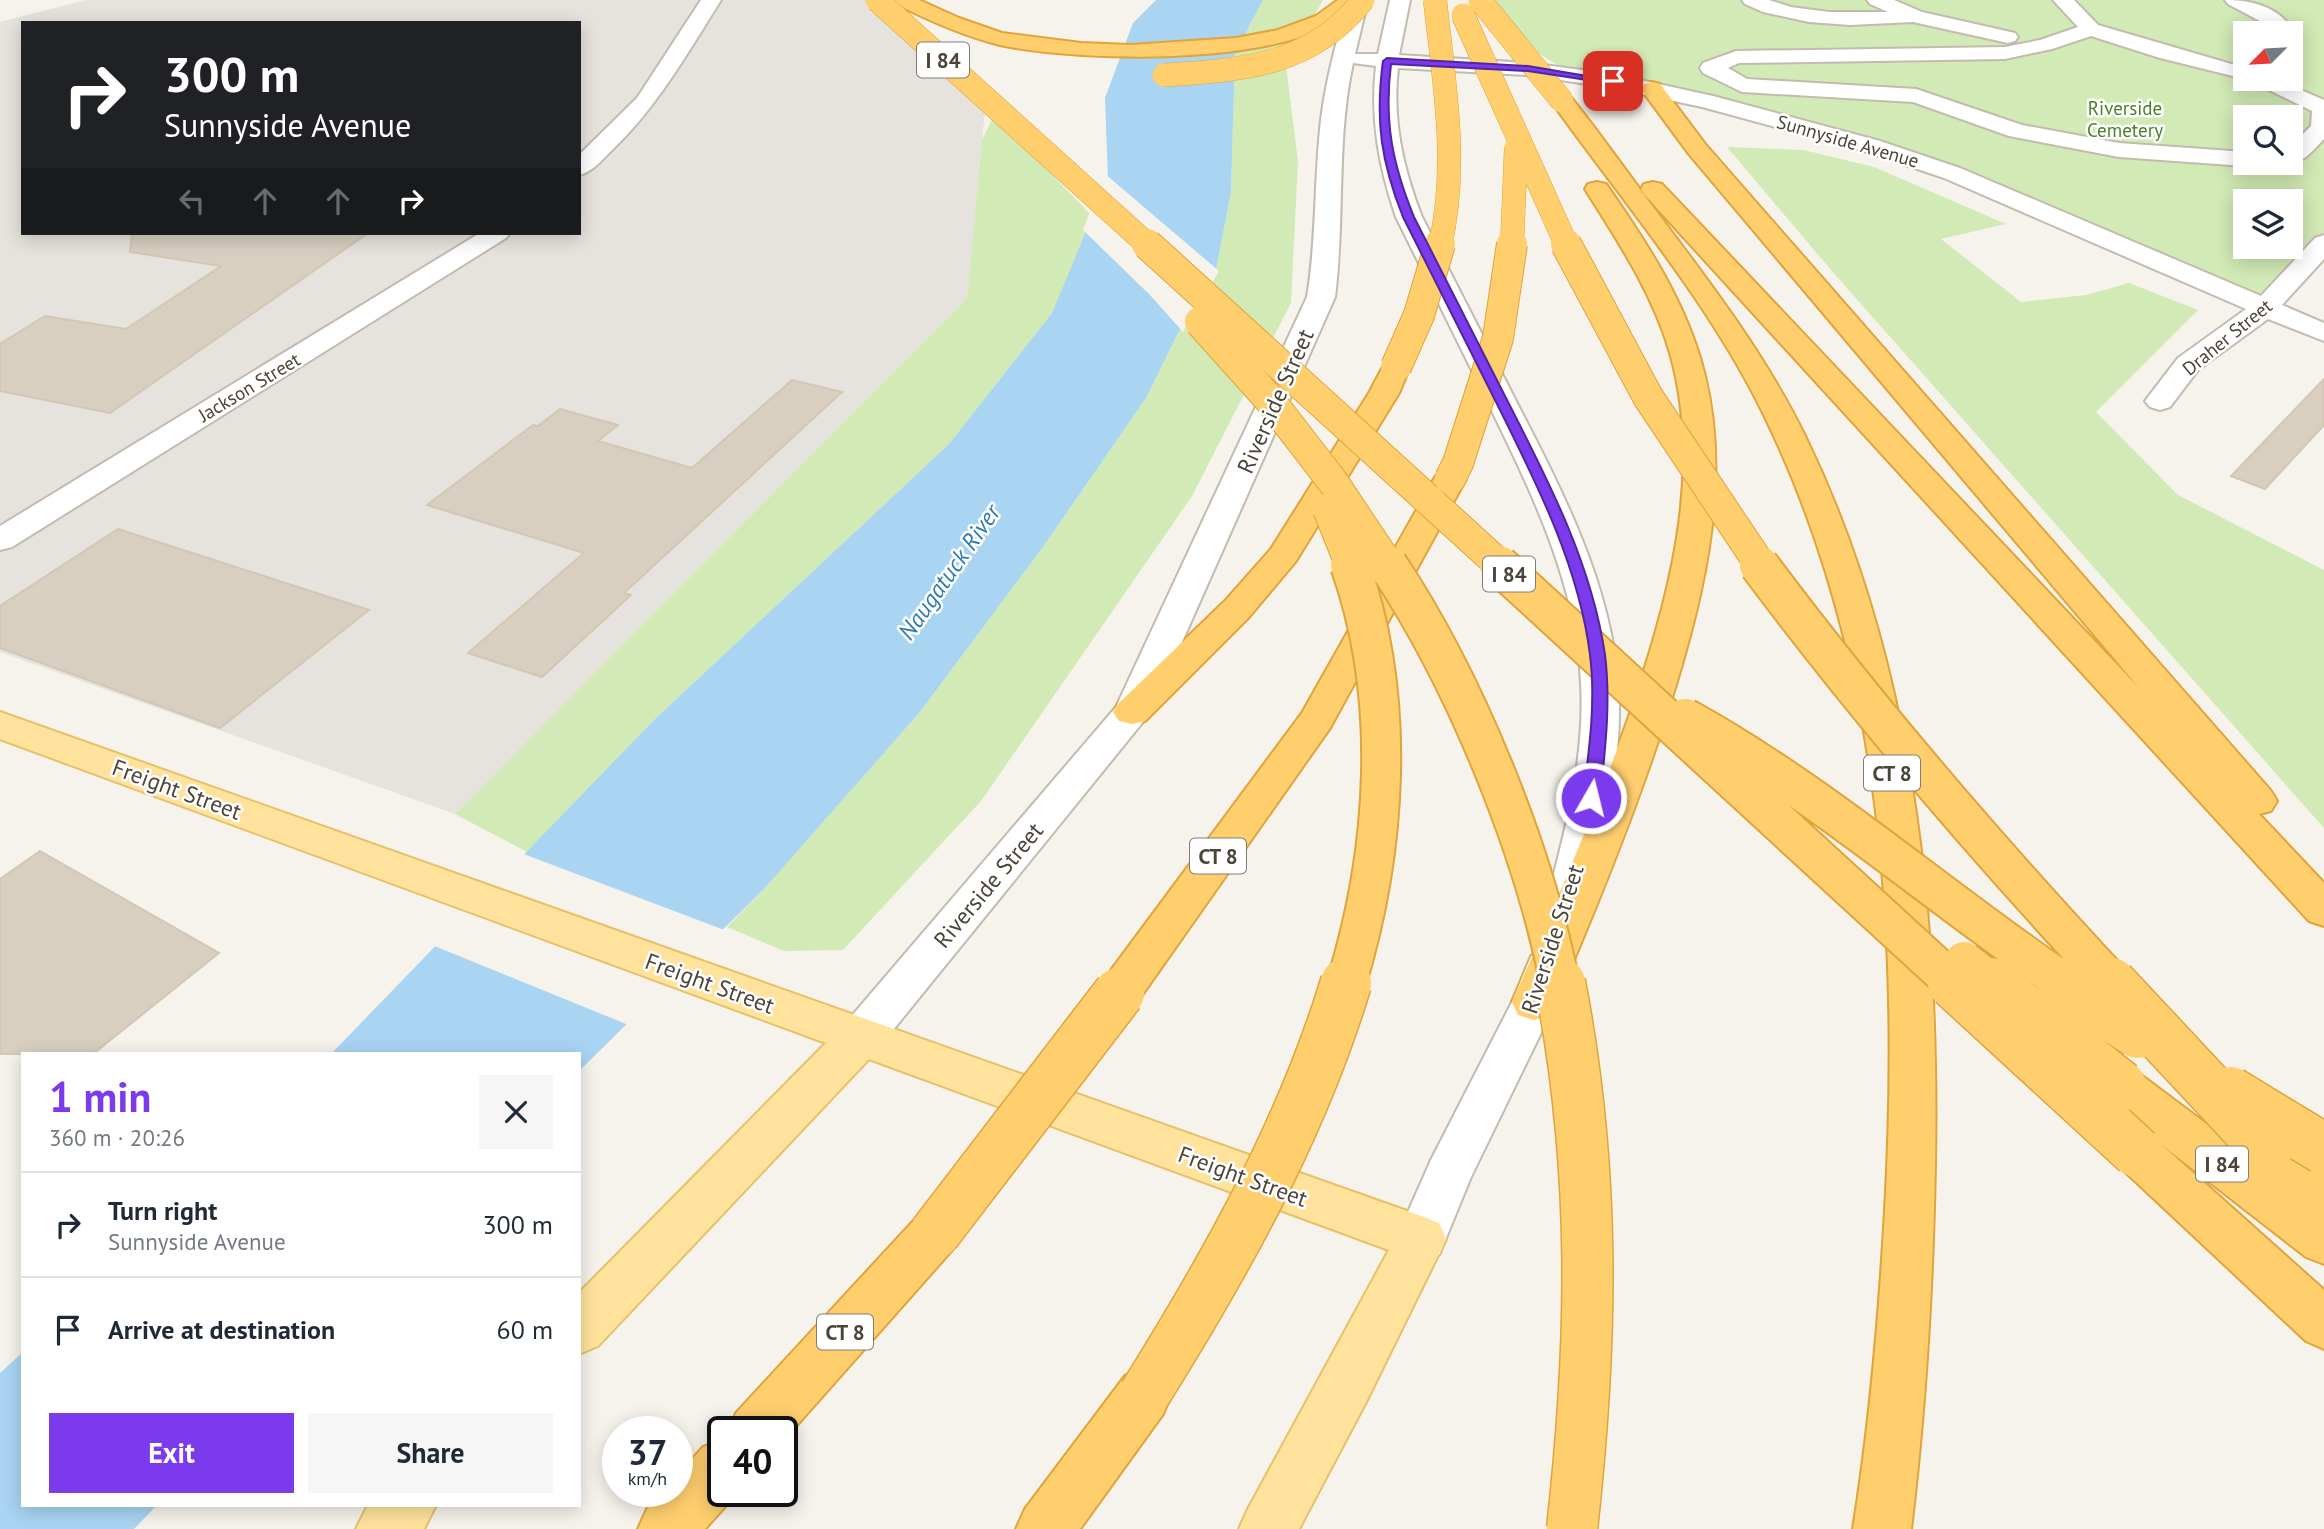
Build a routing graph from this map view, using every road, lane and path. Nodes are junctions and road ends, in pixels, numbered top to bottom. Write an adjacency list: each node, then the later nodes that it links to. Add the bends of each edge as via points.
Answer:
1 (711, 0): 30 (street, via 645,102)
2 (877, 0): 26 (highway, I 84, bridge)
3 (901, 0): 4 (highway, via 946,22 1004,40 1122,52 1260,39 1332,15); 21 (highway, via 995,49)
4 (1350, 0)
5 (1361, 0): 18 (street, Riverside Street); 22 (highway, bridge, via 1348,21 1334,32 1291,54 1228,69)
6 (1400, 0): 19 (street, Riverside Street)
7 (1435, 0): 38 (highway, bridge, via 1450,150 1448,192 1432,283 1384,393 1284,554 1237,609)
8 (1457, 0): 27 (highway, CT 8, bridge)
9 (1752, 0): 14 (street, via 1849,21)
10 (1877, 0): 14 (street)
11 (2063, 0): 16 (street)
12 (2235, 0): 15 (street)
13 (1486, 8): 25 (highway, bridge); 25 (highway, bridge)
14 (1916, 17): 17 (street)
15 (2275, 21)
16 (2091, 29): 17 (street); 20 (street)
17 (2045, 45): 29 (street, via 2005,52 1736,57 1711,68 1742,85 1916,96 2017,131 2119,150)
18 (1343, 58): 19 (street, Sunnyside Avenue); 38 (street, Riverside Street, via 1331,135 1327,264 1321,297)
19 (1387, 61): 23 (street, Sunnyside Avenue, via 1528,69); 42 (street, Riverside Street, via 1382,114 1393,179 1559,522 1584,589 1597,656 1600,721 1584,841)
20 (2233, 69)
21 (1083, 70)
22 (1142, 75)
23 (1652, 89): 33 (street, Sunnyside Avenue, via 1912,159); 40 (highway, via 1697,149)
24 (2289, 91): 28 (street, via 2323,108 2322,128)
25 (1558, 101): 41 (highway); 42 (highway, via 1661,292 1691,376 1701,468 1690,569 1659,683 1604,841); 58 (highway, CT 8, via 1602,150 1759,376 1821,508 1848,583 1872,672 1892,769 1906,876 1913,1041 1914,1144 1905,1308)
26 (1008, 121): 37 (highway, I 84, bridge, via 1034,139 1393,458); 48 (highway, I 84, bridge, via 1360,437); 55 (highway, bridge, via 1024,145 1214,337 1288,435 1322,496 1355,573 1374,650 1382,759 1364,918 1339,1014 1294,1130 1184,1332 1144,1395); 57 (highway, bridge, via 1040,162 1215,338 1305,447 1383,559 1427,633 1496,775 1546,926 1568,1021 1581,1119 1589,1286 1584,1414)
27 (1516, 143): 45 (highway, bridge, via 1641,386 1738,535 1808,629 1993,855); 50 (highway, CT 8, bridge, via 1513,239 1497,338 1458,463 1317,719 1119,993 935,1233)
28 (2303, 145)
29 (2233, 158)
30 (581, 166)
31 (494, 235): 36 (street, Jackson Street)
32 (2324, 243): 33 (street, Draher Street)
33 (2265, 308): 34 (street, Sunnyside Avenue); 35 (street, Draher Street, via 2188,364)
34 (2324, 333)
35 (2160, 401)
36 (0, 540)
37 (1667, 708): 44 (highway, bridge, via 1761,760 2064,984); 47 (highway, I 84, bridge, via 1928,932)
38 (1132, 712): 43 (street, Riverside Street)
39 (0, 725): 43 (main road, Freight Street)
40 (2324, 880)
41 (2324, 910)
42 (1534, 1002): 46 (street, Riverside Street)
43 (860, 1038): 46 (main road, Freight Street); 49 (main road, Riverside Street)
44 (2324, 1149)
45 (2324, 1207)
46 (1421, 1239): 56 (main road, Riverside Street)
47 (2324, 1241)
48 (2324, 1324)
49 (581, 1327)
50 (769, 1416)
51 (707, 1485): 54 (highway)
52 (406, 1507): 53 (main road)
53 (385, 1529)
54 (667, 1529)
55 (1045, 1529)
56 (1268, 1529)
57 (1572, 1529)
58 (1882, 1529)

